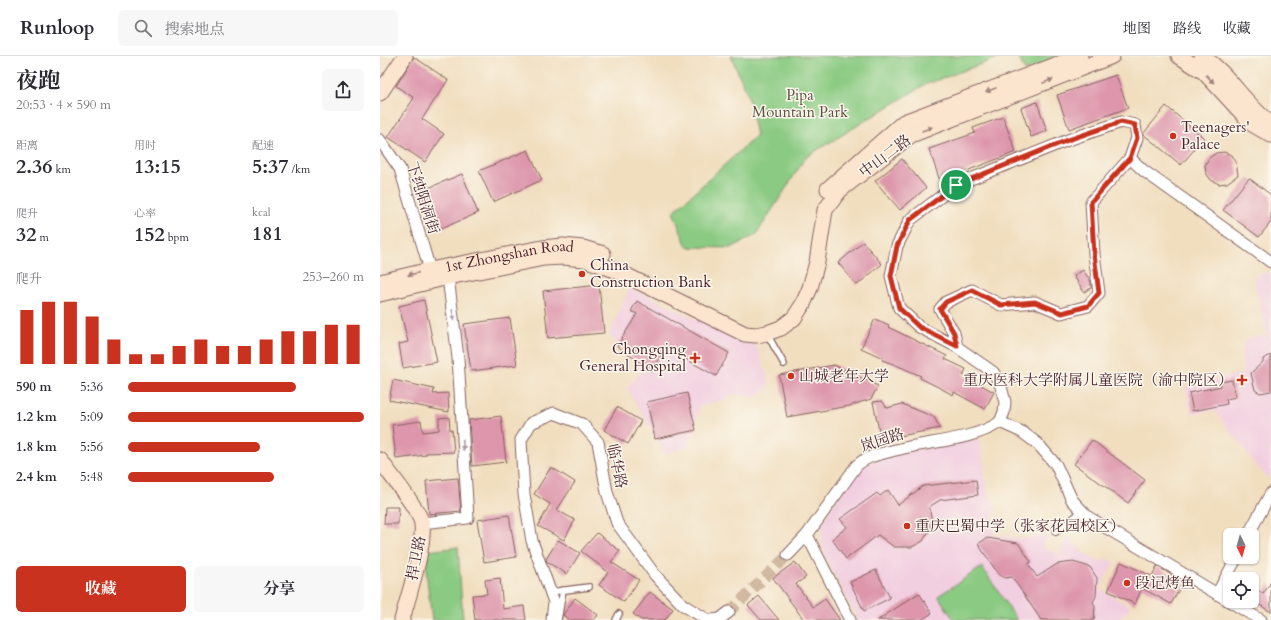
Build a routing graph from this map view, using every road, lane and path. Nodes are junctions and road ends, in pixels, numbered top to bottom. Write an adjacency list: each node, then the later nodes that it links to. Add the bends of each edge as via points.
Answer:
1 (405, 56): 6 (main road)
2 (1080, 56): 16 (main road, 中山二路, one-way to 16, via 904,122 830,185 816,208 803,286 793,307)
3 (1112, 56): 16 (main road, 中山二路, one-way to 3, via 781,328 794,318 807,297 817,262 825,210 840,190 911,135)
4 (1179, 56): 8 (main road, one-way to 8, via 1204,72 1252,124)
5 (1202, 56): 7 (main road, via 1214,64 1261,117)
6 (380, 93)
7 (1271, 124)
8 (1271, 135)
9 (380, 140): 12 (street, 下纯阳洞街, via 400,169)
10 (1130, 158): 11 (street, via 1144,171); 17 (street, via 1091,202 1099,293 1088,306 1062,313 1035,302 1001,305 972,290 946,302 940,309 954,333); 17 (street, via 1137,138 1135,125 1121,122 1068,140 956,185 910,220 897,246 891,276 899,308 919,327)
11 (1271, 262)
12 (430, 270): 14 (main road, 1st Zhongshan Road, one-way to 14); 16 (main road, 1st Zhongshan Road, via 542,248 583,248 619,260 743,325)
13 (448, 277): 15 (main road, 1st Zhongshan Road); 16 (main road, 1st Zhongshan Road, via 544,258 563,256 584,259 616,270 745,334 756,335); 23 (street, one-way to 23, via 458,358 468,518)
14 (380, 282)
15 (380, 294)
16 (767, 329): 18 (lane)
17 (957, 346): 19 (street, via 993,372 1000,383 1005,402)
18 (784, 364)
19 (1000, 422): 22 (street, via 1022,432 1038,444 1056,465 1072,500); 26 (street, 岚园路, via 977,434 898,448 862,460)
20 (380, 460): 23 (main road, 捍卫路)
21 (1271, 493): 24 (street)
22 (1082, 511): 25 (lane); 32 (street)
23 (422, 523): 34 (main road, 捍卫路, via 420,546)
24 (1252, 528)
25 (1056, 532)
26 (807, 535): 27 (street, 岚园路); 37 (street)
27 (788, 555)
28 (1233, 564): 32 (street)
29 (589, 587): 30 (lane)
30 (563, 590): 31 (lane); 36 (lane)
31 (550, 592): 33 (street, 临华路, via 532,541 524,494 521,440 531,423 554,413 582,424 598,442 607,492 617,522 655,575 683,605); 35 (street, 临华路, via 554,602)
32 (1217, 594): 38 (street)
33 (717, 618)
34 (402, 620)
35 (552, 620)
36 (558, 620)
37 (850, 620)
38 (1260, 620)

